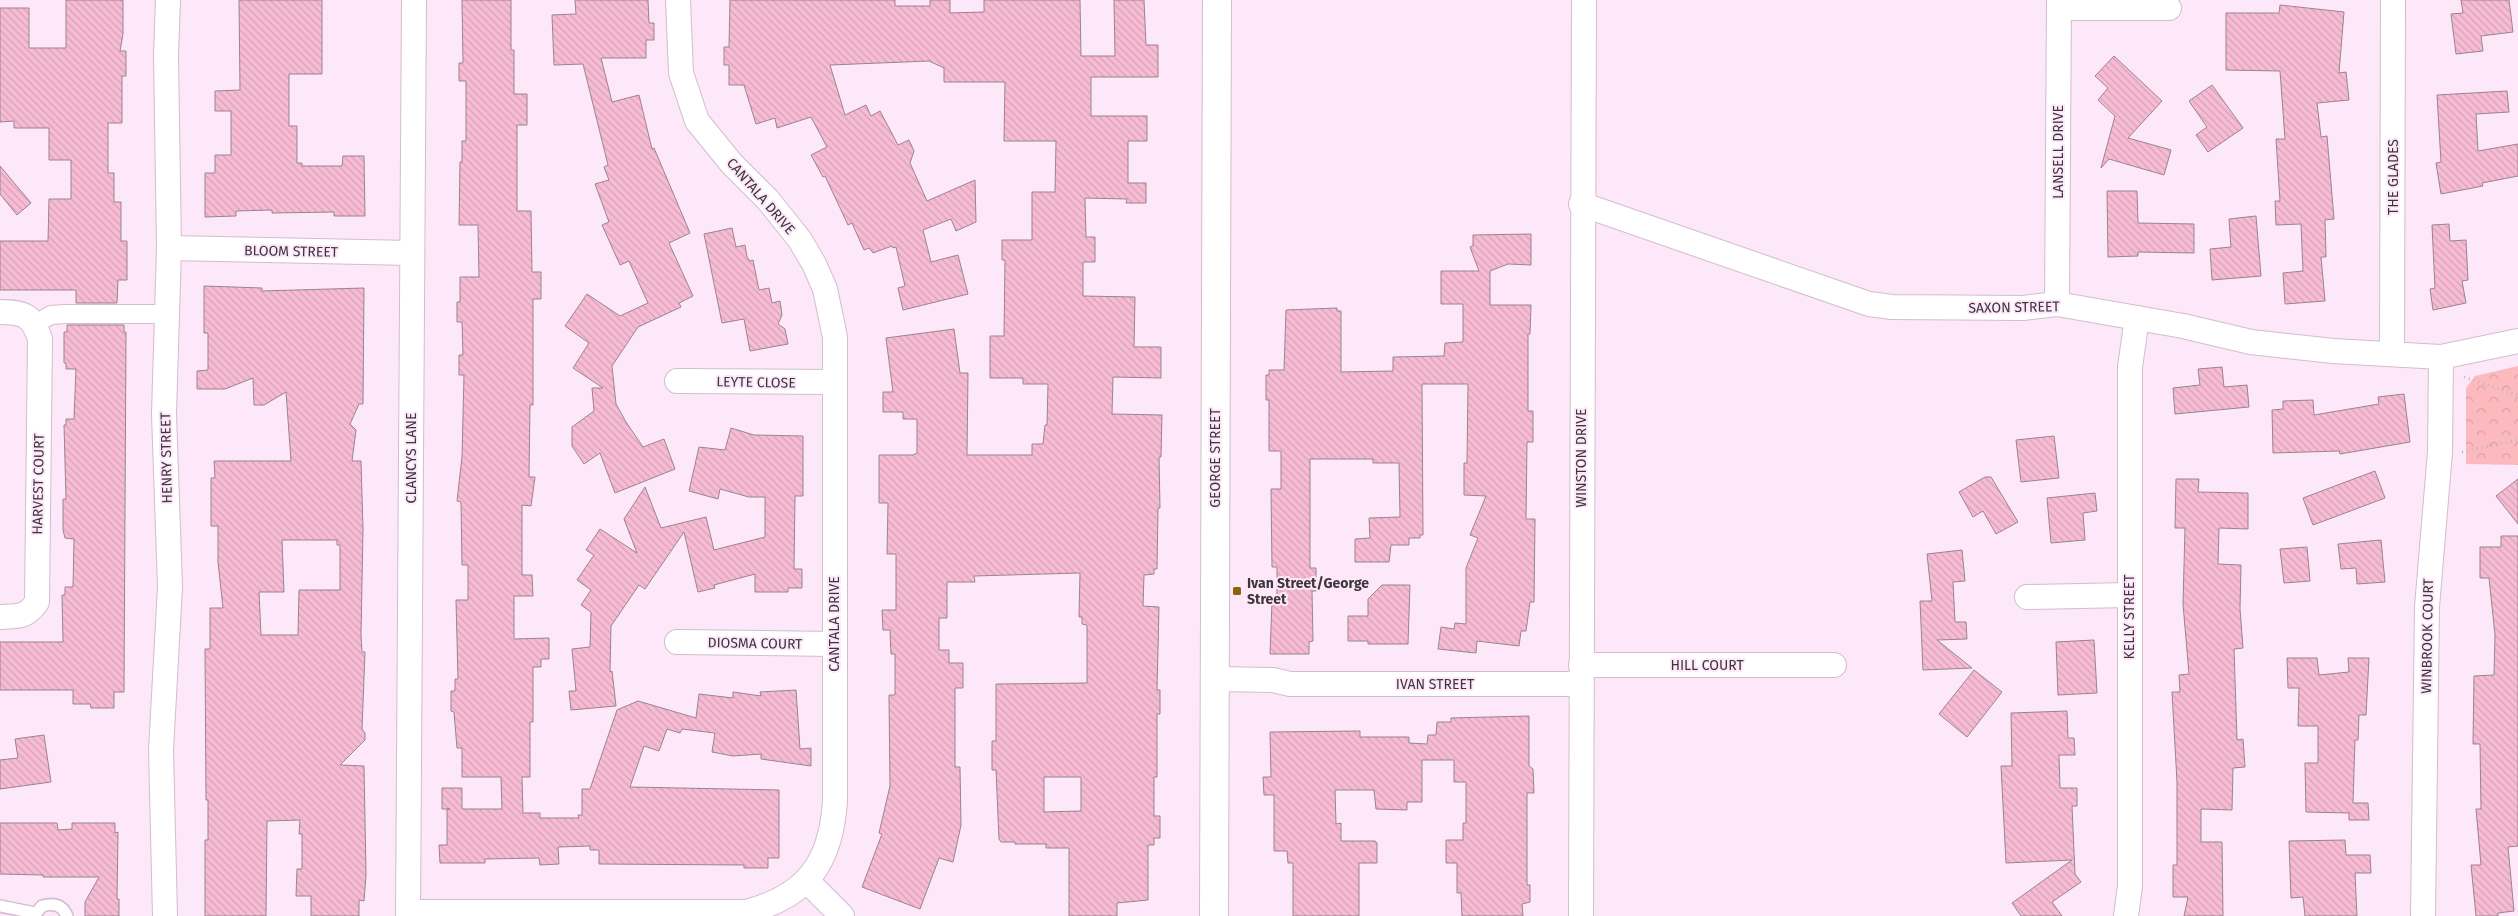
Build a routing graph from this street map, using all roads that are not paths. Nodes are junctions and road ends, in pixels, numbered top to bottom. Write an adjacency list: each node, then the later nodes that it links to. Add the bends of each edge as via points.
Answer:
1 (168, 0): 10 (street, HENRY STREET)
2 (414, 0): 11 (street, CLANCYS LANE)
3 (678, 0): 21 (street, CANTALA DRIVE, via 681,73 698,120 732,164 768,200 800,240 814,264 824,289 835,337)
4 (1217, 0): 29 (main road, GEORGE STREET)
5 (1584, 0): 9 (street, WINSTON DRIVE)
6 (2393, 0): 18 (street, THE GLADES)
7 (2059, 4): 8 (street); 12 (street, LANSELL DRIVE)
8 (2169, 8)
9 (1581, 204): 12 (street, SAXON STREET, via 1869,304 2023,308); 28 (street, WINSTON DRIVE)
10 (169, 248): 11 (street, BLOOM STREET); 14 (street, HENRY STREET)
11 (412, 253): 33 (street, CLANCYS LANE)
12 (2057, 304): 15 (street, SAXON STREET)
13 (0, 312): 16 (street, via 26,316)
14 (168, 314): 16 (street, via 51,315); 36 (street, HENRY STREET, via 164,414 170,587 161,750)
15 (2137, 318): 18 (street, SAXON STREET, via 2291,348); 22 (street, KELLY STREET, via 2130,367)
16 (35, 324): 24 (street, HARVEST COURT, via 40,339 37,602 30,612 20,616)
17 (2518, 341): 19 (street, SAXON STREET)
18 (2392, 353): 19 (street, SAXON STREET)
19 (2441, 357): 41 (street, WINBROOK COURT, via 2440,452 2427,607)
20 (677, 381): 21 (street, LEYTE CLOSE)
21 (835, 382): 26 (street, CANTALA DRIVE)
22 (2129, 595): 23 (street); 40 (street, KELLY STREET, via 2130,886)
23 (2027, 597)
24 (0, 616)
25 (677, 642): 26 (street, DIOSMA COURT)
26 (833, 644): 30 (street, CANTALA DRIVE, via 833,823 828,845)
27 (1834, 665): 28 (street, HILL COURT)
28 (1581, 675): 29 (street, IVAN STREET, via 1290,684 1273,680); 39 (street, WINSTON DRIVE)
29 (1215, 685): 38 (main road, GEORGE STREET)
30 (807, 881): 34 (street, CANTALA DRIVE, via 792,894 762,908 746,912); 37 (street)
31 (0, 906): 32 (lane)
32 (35, 914): 35 (lane, via 42,906 51,904 60,906)
33 (408, 914): 34 (street, CANTALA DRIVE)
34 (687, 914)
35 (67, 916)
36 (165, 916)
37 (842, 916)
38 (1214, 916)
39 (1581, 916)
40 (2126, 916)
41 (2423, 916)

